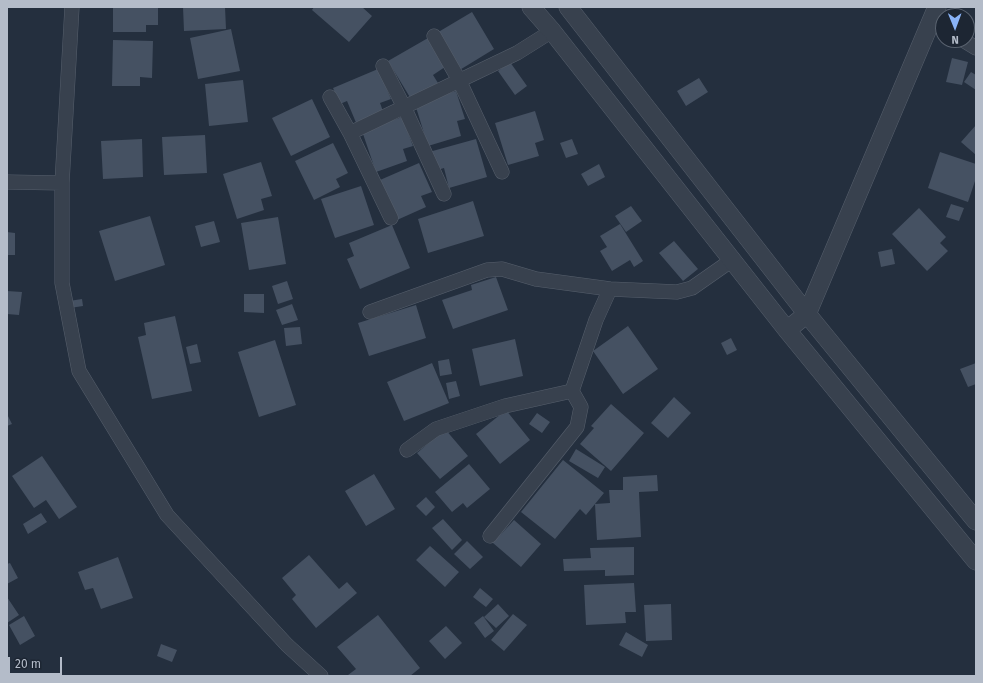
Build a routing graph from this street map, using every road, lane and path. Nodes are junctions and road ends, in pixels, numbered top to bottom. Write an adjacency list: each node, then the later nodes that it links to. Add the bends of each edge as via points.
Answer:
1 (72, 7): 14 (street)
2 (531, 7): 5 (street)
3 (568, 7): 20 (street)
4 (935, 24): 20 (street)
5 (552, 31): 8 (street, via 517,53); 17 (street)
6 (434, 36): 8 (street)
7 (383, 66): 10 (street)
8 (459, 80): 10 (street); 12 (street)
9 (330, 97): 11 (street)
10 (404, 107): 11 (street); 15 (street)
11 (350, 133): 16 (street)
12 (502, 172)
13 (7, 182): 14 (street)
14 (62, 183): 27 (street, via 62,283 78,372 167,515 287,645)
15 (444, 194)
16 (391, 218)
17 (732, 260): 18 (street, via 692,288 677,292); 21 (street)
18 (610, 289): 19 (street, via 536,279 502,269 487,270); 22 (street, via 596,320)
19 (370, 312)
20 (807, 314): 21 (street); 24 (street)
21 (787, 330): 26 (street)
22 (572, 391): 23 (street, via 505,406 436,429); 25 (street, via 581,407 577,428)
23 (407, 450)
24 (976, 521)
25 (490, 536)
26 (976, 561)
27 (321, 676)

